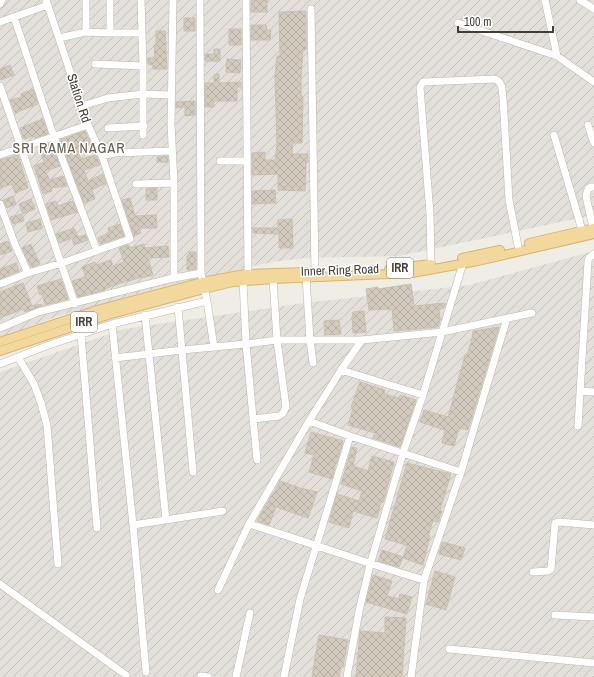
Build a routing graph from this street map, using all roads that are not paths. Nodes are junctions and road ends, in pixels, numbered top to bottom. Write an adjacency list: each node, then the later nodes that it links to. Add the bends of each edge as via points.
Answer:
1 (2, 0): 11 (street)
2 (86, 0): 17 (street)
3 (110, 0): 18 (street)
4 (142, 0): 19 (street)
5 (173, 0): 27 (street)
6 (200, 0): 58 (street)
7 (246, 0): 42 (street)
8 (545, 0): 21 (street)
9 (580, 0): 13 (street)
10 (47, 3): 14 (street); 20 (street, Station Rd)
11 (0, 4)
12 (311, 9): 56 (street)
13 (594, 9)
14 (14, 17): 15 (street); 35 (street)
15 (0, 22)
16 (458, 23): 21 (street)
17 (86, 32): 18 (street); 20 (street)
18 (110, 33): 19 (street)
19 (142, 33): 23 (street)
20 (59, 38): 28 (street, Station Rd)
21 (556, 56): 24 (street)
22 (95, 64): 23 (street)
23 (143, 66): 26 (street)
24 (594, 82)
25 (0, 86): 37 (street)
26 (143, 94): 27 (street); 28 (street, via 108,98); 31 (street)
27 (171, 95): 38 (street)
28 (82, 106): 30 (street, Station Rd)
29 (588, 125): 36 (street)
30 (88, 126): 35 (street); 40 (street, Station Rd)
31 (144, 126): 32 (street); 33 (street)
32 (108, 128)
33 (143, 135)
34 (554, 135): 48 (street)
35 (54, 137): 37 (street); 51 (street)
36 (594, 143)
37 (22, 148): 39 (street); 54 (street)
38 (172, 151): 40 (street, via 114,153); 43 (street)
39 (0, 155)
40 (102, 156): 51 (street, Station Rd, via 130,240)
41 (220, 160): 42 (street)
42 (247, 161): 59 (street)
43 (174, 183): 44 (street); 61 (street)
44 (136, 184)
45 (594, 187): 47 (street, via 586,193)
46 (0, 204): 57 (street)
47 (592, 215): 49 (street)
48 (582, 230): 49 (main road, Inner Ring Road / IRR); 50 (main road, Inner Ring Road / IRR)
49 (594, 230): 53 (main road, Inner Ring Road / IRR, via 478,261)
50 (518, 246): 53 (main road, Inner Ring Road / IRR); 55 (street, via 509,200 501,83 494,79 423,82 420,87 430,214)
51 (97, 251): 54 (street)
52 (594, 254): 90 (street, via 588,262)
53 (464, 260): 55 (main road, Inner Ring Road / IRR); 60 (main road, Inner Ring Road / IRR, via 412,272); 74 (street)
54 (62, 263): 57 (street); 67 (street)
55 (431, 264): 56 (main road, Inner Ring Road / IRR)
56 (316, 272): 59 (main road, Inner Ring Road / IRR)
57 (28, 273): 64 (street)
58 (201, 273): 61 (street); 65 (street)
59 (248, 274): 65 (main road, Inner Ring Road / IRR)
60 (306, 277): 62 (main road, Inner Ring Road / IRR); 77 (street)
61 (174, 278): 67 (street)
62 (273, 279): 63 (main road, Inner Ring Road / IRR); 76 (street)
63 (243, 281): 65 (main road, Inner Ring Road / IRR); 80 (street)
64 (0, 284)
65 (203, 285): 66 (street); 79 (main road, IRR, via 97,310); 82 (main road, IRR)
66 (207, 301): 68 (street); 81 (street)
67 (75, 304): 73 (street, via 38,312)
68 (178, 307): 70 (street); 83 (street)
69 (532, 313): 71 (street)
70 (145, 315): 72 (street); 84 (street)
71 (507, 318): 74 (street); 100 (street)
72 (112, 324): 75 (street); 86 (street)
73 (0, 328)
74 (442, 332): 78 (street); 92 (street)
75 (81, 335): 85 (street); 106 (street)
76 (277, 340): 77 (street); 80 (street); 93 (street, via 286,407 284,413 279,416)
77 (310, 340): 78 (street); 88 (street)
78 (362, 340): 89 (street)
79 (0, 342)
80 (246, 344): 81 (street); 93 (street)
81 (214, 347): 83 (street)
82 (0, 350)
83 (182, 350): 84 (street); 99 (street)
84 (149, 354): 86 (street); 102 (street)
85 (18, 357): 87 (street); 108 (street, via 34,384 47,425)
86 (115, 358): 104 (street)
87 (0, 364)
88 (313, 364)
89 (341, 370): 92 (street); 94 (street)
90 (580, 391): 91 (street); 95 (street)
91 (594, 392)
92 (423, 395): 97 (street)
93 (253, 419): 98 (street)
94 (309, 421): 96 (street); 103 (street)
95 (578, 426)
96 (350, 436): 97 (street); 107 (street)
97 (403, 453): 100 (street); 109 (street)
98 (257, 460)
99 (193, 472)
100 (461, 472): 111 (street)
101 (223, 511): 102 (street)
102 (166, 520): 104 (street)
103 (249, 524): 107 (street); 113 (street)
104 (133, 525): 119 (street)
105 (594, 525): 110 (street, via 555,523 551,569)
106 (97, 528)
107 (316, 545): 109 (street); 122 (street, via 300,599)
108 (58, 564)
109 (370, 564): 111 (street); 123 (street)
110 (533, 572)
111 (424, 580): 124 (street)
112 (0, 584): 120 (street)
113 (218, 590)
114 (250, 613): 121 (street)
115 (555, 615): 116 (street)
116 (594, 617)
117 (449, 649): 118 (street)
118 (594, 663)
119 (146, 672)
120 (126, 674)
121 (236, 677)
122 (284, 677)
123 (347, 677)
124 (411, 677)

